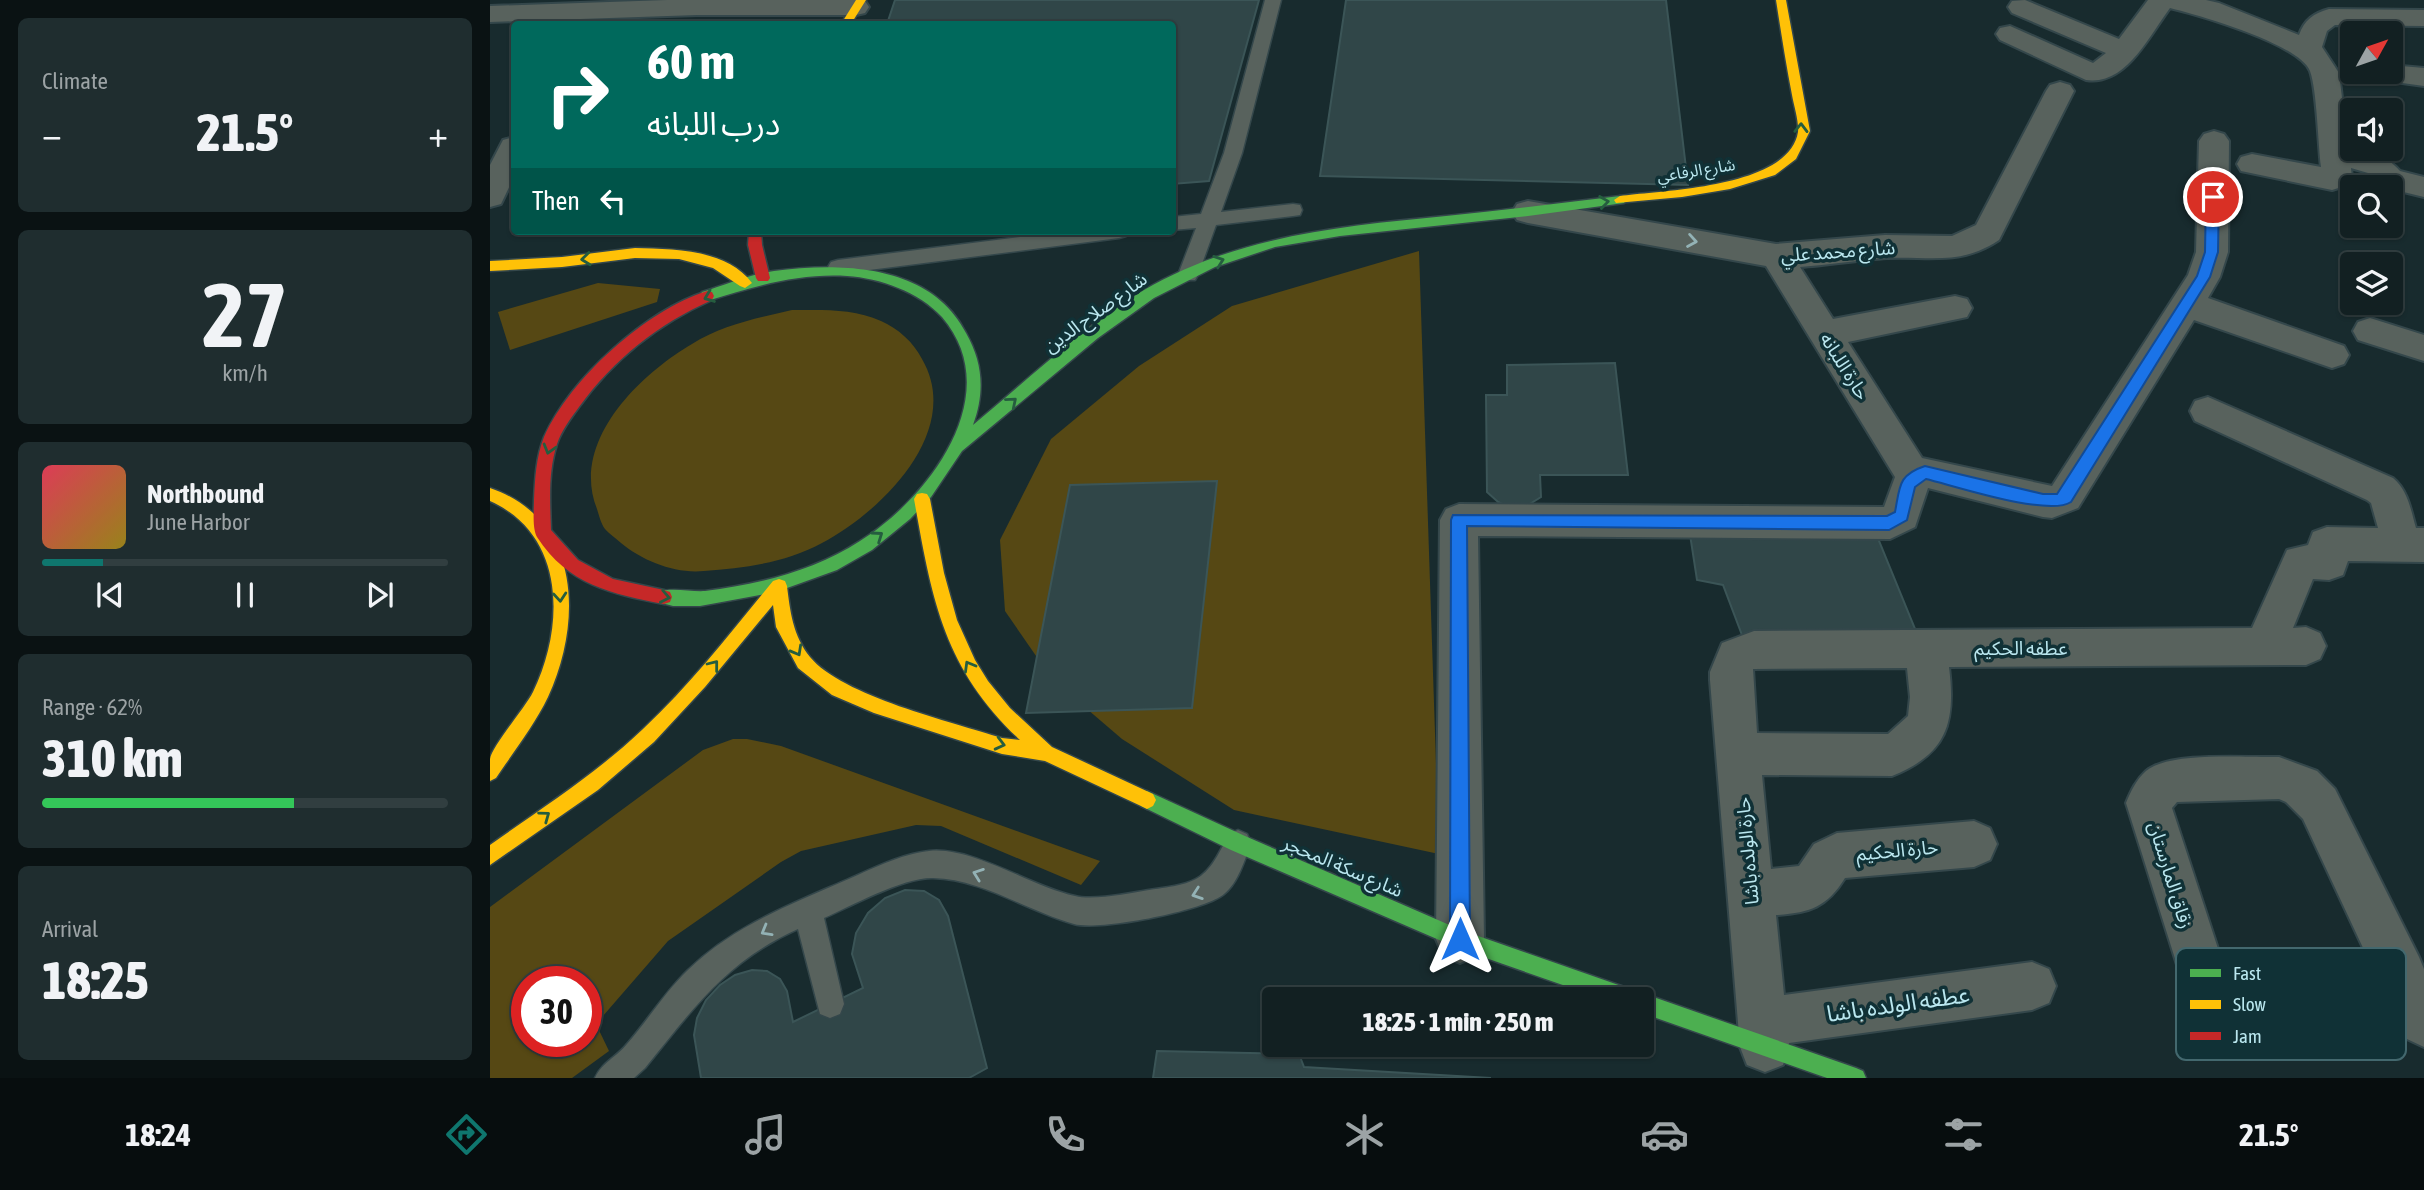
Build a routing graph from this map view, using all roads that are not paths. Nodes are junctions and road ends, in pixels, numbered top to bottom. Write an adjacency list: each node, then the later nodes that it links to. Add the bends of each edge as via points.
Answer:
1 (1273, 0): 28 (lane, via 1233,153)
2 (1781, 0): 27 (main road, شارع الرفاعي, one-way to 2, via 1720,186 1764,175 1784,164 1798,149 1804,131)
3 (2162, 0): 13 (street)
4 (2170, 0): 14 (street, via 2220,11)
5 (699, 3): 7 (street); 8 (street)
6 (2021, 7): 13 (street)
7 (854, 10)
8 (593, 11): 10 (street)
9 (2409, 11): 14 (street, via 2329,17 2315,27)
10 (502, 14): 12 (street)
11 (2010, 34): 13 (street, via 2094,73 2108,67)
12 (490, 43)
13 (2123, 51)
14 (2328, 62): 22 (street)
15 (2403, 75): 16 (street)
16 (2424, 77)
17 (2060, 90): 35 (street, شارع محمد علي, via 1988,232 1975,241 1939,249 1900,246)
18 (511, 126): 19 (street)
19 (490, 128)
20 (2214, 141): 41 (street, via 2212,252 2204,277)
21 (511, 153): 25 (street)
22 (2336, 155): 23 (street, via 2338,176 2332,180); 24 (street, via 2372,163 2390,179)
23 (2252, 164)
24 (2424, 187)
25 (490, 196)
26 (1293, 210): 28 (lane)
27 (1528, 212): 29 (main road, شارع الرفاعي); 35 (street, شارع محمد علي, one-way to 35)
28 (1209, 219): 30 (lane); 38 (lane)
29 (1439, 222): 38 (main road, شارع صلاح الدين, one-way to 29, via 1274,243 1340,231)
30 (1176, 223)
31 (755, 235): 39 (main road)
32 (1088, 235): 37 (lane)
33 (673, 239): 34 (main road)
34 (635, 253): 36 (main road, one-way to 36); 40 (main road, via 679,254 717,264)
35 (1776, 256): 44 (street, حارة اللبانه)
36 (490, 265)
37 (803, 272): 39 (main road); 48 (main road, via 846,271 886,278 920,292 947,313 966,340 975,371 973,407)
38 (1188, 275): 48 (main road, شارع صلاح الدين, one-way to 38, via 1093,334 1149,294)
39 (763, 278): 40 (main road)
40 (745, 283): 52 (main road, one-way to 52, via 684,307 628,342 582,388 551,439 543,469)
41 (2187, 304): 46 (street); 49 (street, via 2060,501 2043,501 1925,472)
42 (1955, 308): 44 (street)
43 (2370, 331): 45 (street)
44 (1825, 334): 49 (street, حارة اللبانه)
45 (2424, 348)
46 (2332, 355)
47 (2208, 411): 53 (street, via 2380,489)
48 (960, 446): 51 (main road)
49 (1914, 477): 68 (street, via 1908,484 1902,516 1889,523 1459,520)
50 (490, 494): 52 (main road, via 522,510)
51 (922, 499): 54 (main road, one-way to 51, via 833,565 881,535); 59 (main road, شارع سكة المحجر, one-way to 51, via 977,680 956,644 943,606)
52 (543, 532): 54 (main road, one-way to 54, via 572,565 610,586 683,601); 61 (main road, one-way to 61, via 556,560 562,620 542,691)
53 (2413, 545): 56 (street, via 2327,544 2329,563 2302,561)
54 (779, 586): 59 (main road, شارع سكة المحجر, one-way to 59, via 784,627 804,663 838,689 1002,746); 62 (main road, one-way to 54, via 666,719)
55 (2306, 646): 56 (street, عطفه الحكيم)
56 (2264, 647): 57 (street, عطفه الحكيم)
57 (1926, 649): 58 (street, عطفه الحكيم, via 1754,650); 60 (street, via 1932,717 1910,746 1892,755)
58 (1737, 656): 60 (street, حارة الولده باشا, via 1731,672)
59 (1046, 753): 63 (main road, شارع سكة المحجر)
60 (1738, 754): 66 (street, حارة الولده باشا)
61 (490, 772)
62 (516, 838): 65 (lane)
63 (1238, 843): 67 (lane, one-way to 67, via 1214,885 1193,897 1077,911 956,866 929,864 893,874); 68 (main road, شارع سكة المحجر)
64 (1974, 844): 66 (street, حارة الحكيم, via 1837,856 1829,859 1815,882 1806,887)
65 (490, 859)
66 (1751, 892): 77 (street, حارة الولده باشا)
67 (808, 911): 74 (lane); 78 (lane, one-way to 78, via 732,951 697,981 635,1058)
68 (1460, 939): 73 (main road, شارع سكة المحجر)
69 (2194, 948): 70 (street, زقاق المارستان, via 2148,803 2163,785 2174,781 2279,778 2301,786 2319,804)
70 (2389, 948)
71 (2406, 983): 76 (street)
72 (2032, 986): 77 (street, عطفه الولده باشا)
73 (1596, 987)
74 (830, 1004)
75 (1654, 1006): 77 (main road)
76 (2423, 1020)
77 (1764, 1034): 79 (main road)
78 (610, 1078)
79 (1857, 1078)

